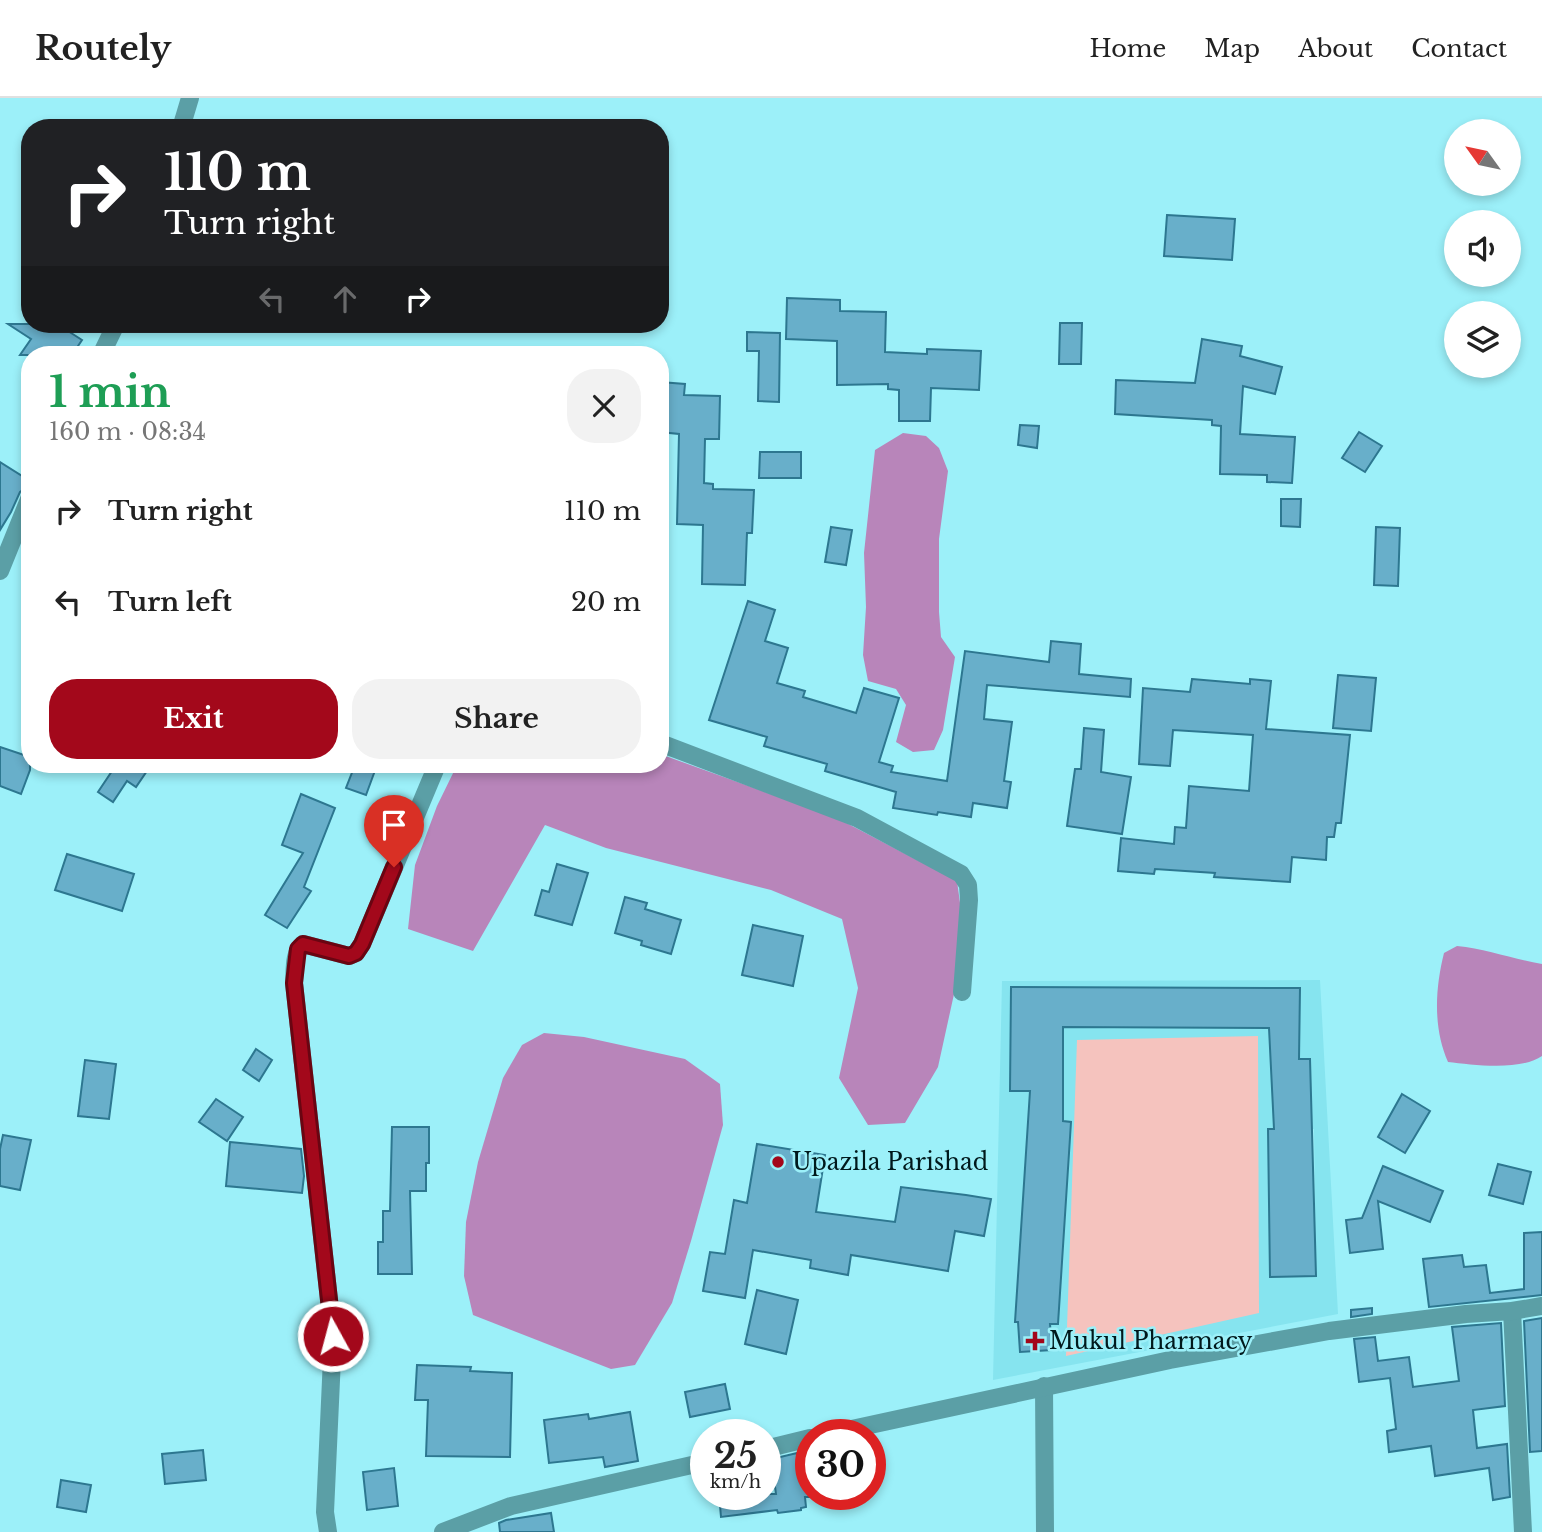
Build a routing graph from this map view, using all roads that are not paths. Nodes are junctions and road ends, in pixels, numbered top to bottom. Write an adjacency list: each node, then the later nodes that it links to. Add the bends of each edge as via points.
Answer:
1 (190, 98): 2 (street)
2 (184, 119)
3 (21, 519): 4 (street)
4 (0, 571)
5 (669, 746): 7 (street, via 857,818 961,874 968,884 969,900)
6 (434, 773): 13 (street, via 356,953 349,956 303,944 296,959 294,983 333,1336 325,1512)
7 (962, 992)
8 (1542, 1306): 9 (street)
9 (1512, 1311): 10 (street, via 1329,1331); 16 (street)
10 (1044, 1386): 11 (street); 15 (street)
11 (886, 1421)
12 (690, 1465): 14 (street, via 511,1506)
13 (328, 1532)
14 (443, 1532)
15 (1045, 1532)
16 (1523, 1532)

